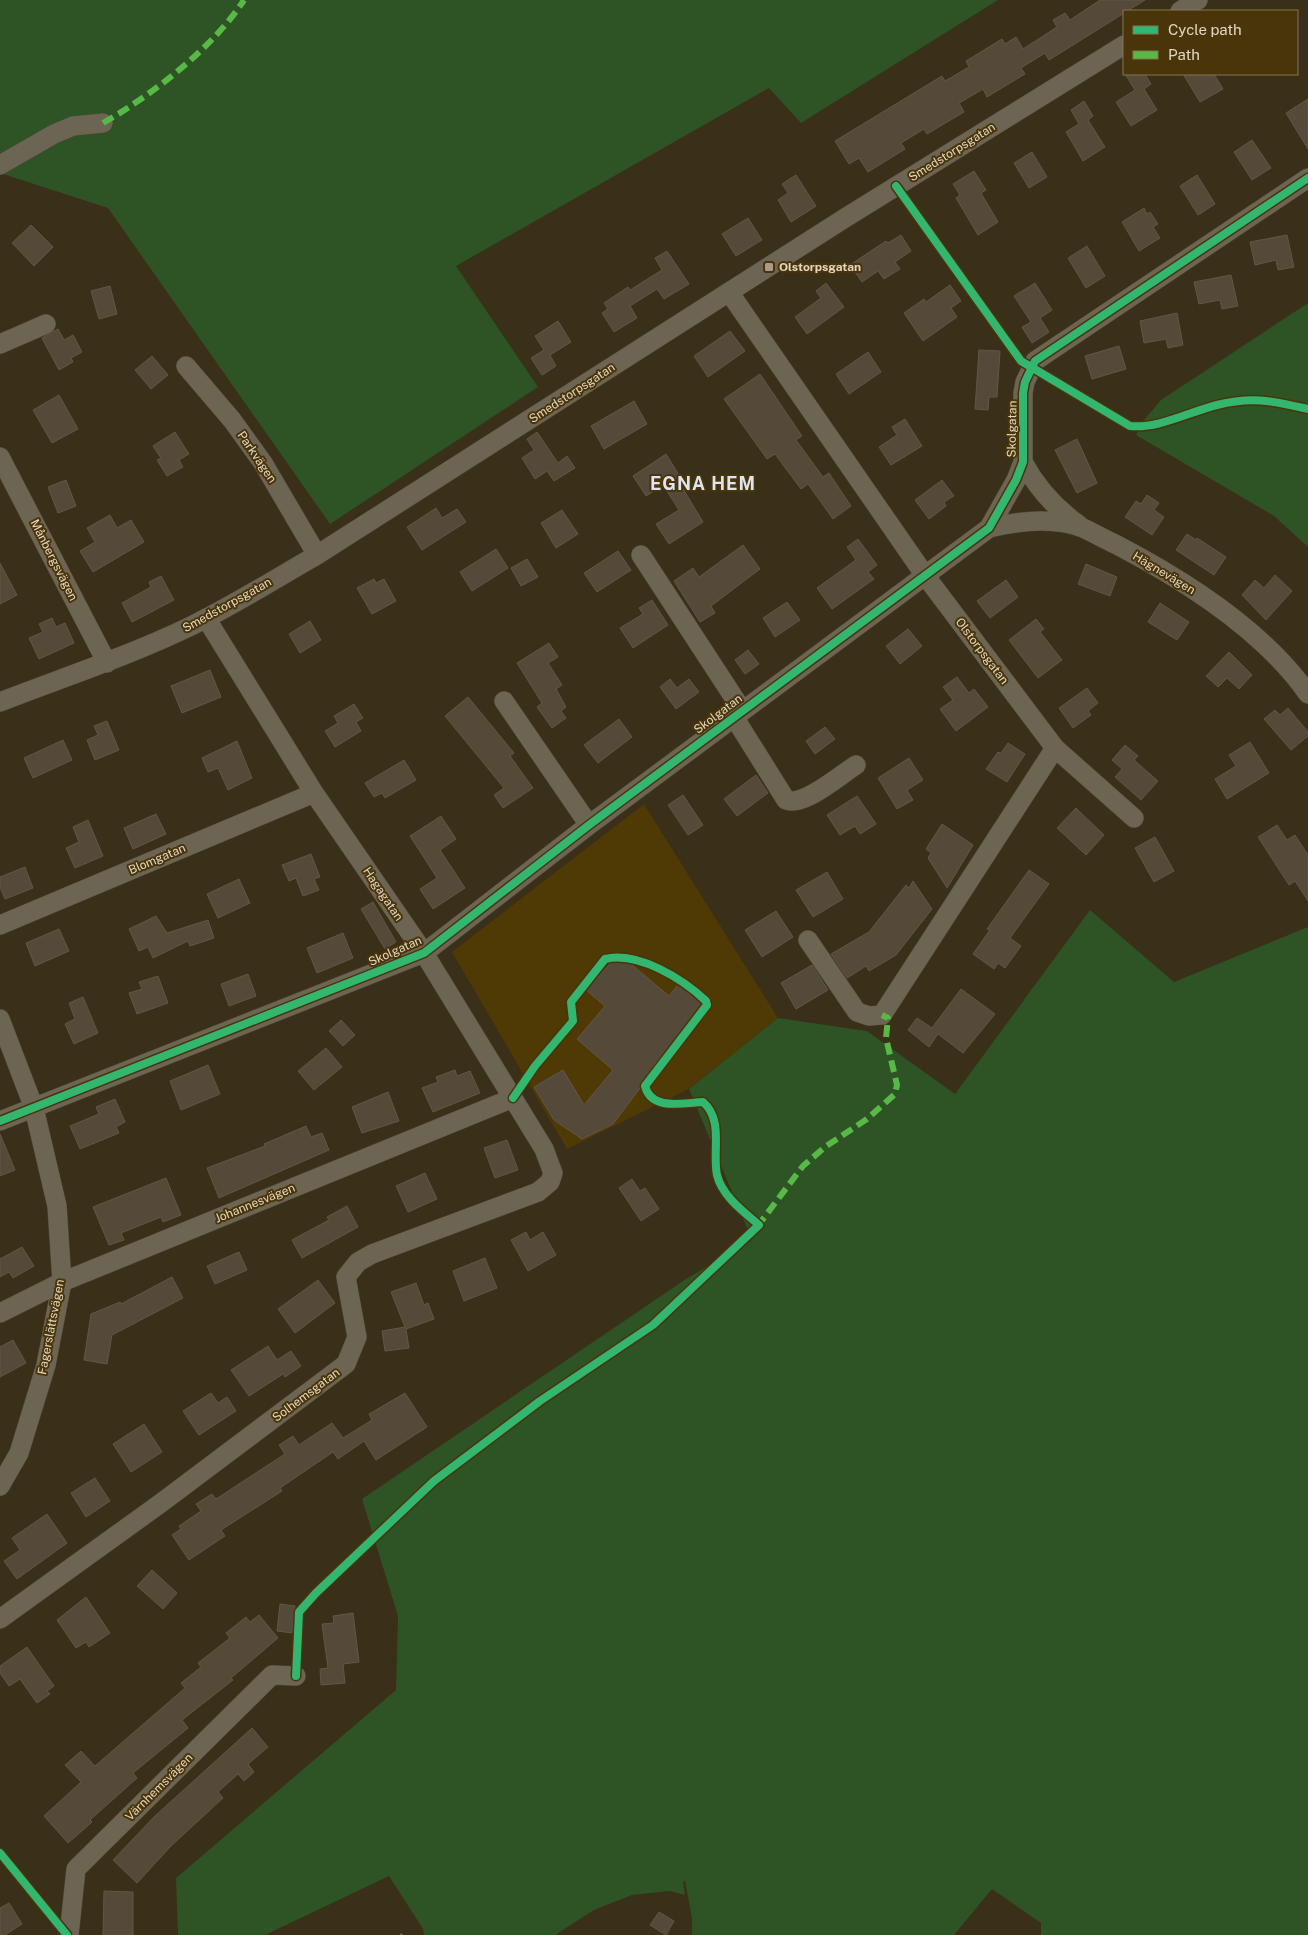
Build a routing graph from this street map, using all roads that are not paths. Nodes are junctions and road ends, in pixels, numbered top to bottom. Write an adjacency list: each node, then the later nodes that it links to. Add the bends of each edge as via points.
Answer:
1 (1198, 0): 2 (street)
2 (1182, 10)
3 (1123, 46): 7 (street, Smedstorpsgatan)
4 (103, 123): 5 (street, via 73,126)
5 (0, 165)
6 (1308, 178): 12 (street, Skolgatan, via 1035,361 1023,393)
7 (729, 292): 15 (street, Smedstorpsgatan); 17 (street, Olstorpsgatan)
8 (46, 324): 9 (street)
9 (0, 344)
10 (186, 366): 15 (street, Parkvägen, via 232,420 263,464)
11 (0, 457): 19 (street, Månbergsvägen)
12 (1024, 462): 13 (street, Skolgatan); 14 (street, via 1041,490)
13 (989, 528): 14 (street, Hägnevägen, via 1015,522 1060,523); 17 (street, Skolgatan)
14 (1082, 528): 20 (street, Hägnevägen, via 1142,558 1229,616 1280,661)
15 (317, 555): 18 (street, Smedstorpsgatan)
16 (641, 555): 23 (street)
17 (924, 574): 23 (street, Skolgatan); 24 (street, Olstorpsgatan)
18 (206, 618): 19 (street, Smedstorpsgatan); 26 (street, Hagagatan)
19 (107, 663): 22 (street, Smedstorpsgatan)
20 (1308, 694)
21 (504, 701): 28 (street)
22 (0, 702)
23 (738, 714): 25 (street, via 786,800 793,803 803,800); 28 (street, Skolgatan)
24 (1055, 748): 27 (street, Olstorpsgatan); 30 (street, via 882,1015 869,1016 857,1012)
25 (856, 764)
26 (314, 793): 29 (street, Blomgatan); 31 (street, Hagagatan)
27 (1134, 818)
28 (589, 824): 31 (street, Skolgatan)
29 (0, 925)
30 (808, 940)
31 (424, 953): 33 (street, Hagagatan); 34 (street, Skolgatan)
32 (0, 1019): 34 (street, Fagerslättsvägen)
33 (513, 1098): 36 (street, Hagagatan, via 544,1149); 37 (street, Johannesvägen)
34 (34, 1108): 35 (street, Skolgatan); 37 (street, Fagerslättsvägen, via 57,1206)
35 (0, 1121)
36 (553, 1173): 40 (street, Solhemsgatan, via 550,1182 538,1192 358,1262 346,1277 357,1337 346,1364 162,1503)
37 (62, 1282): 38 (street, Johannesvägen); 39 (street, Fagerslättsvägen, via 46,1366 19,1453)
38 (0, 1313)
39 (0, 1486)
40 (0, 1618)
41 (296, 1676): 42 (street, Värnhemsvägen, via 272,1676 76,1869)
42 (69, 1935)

